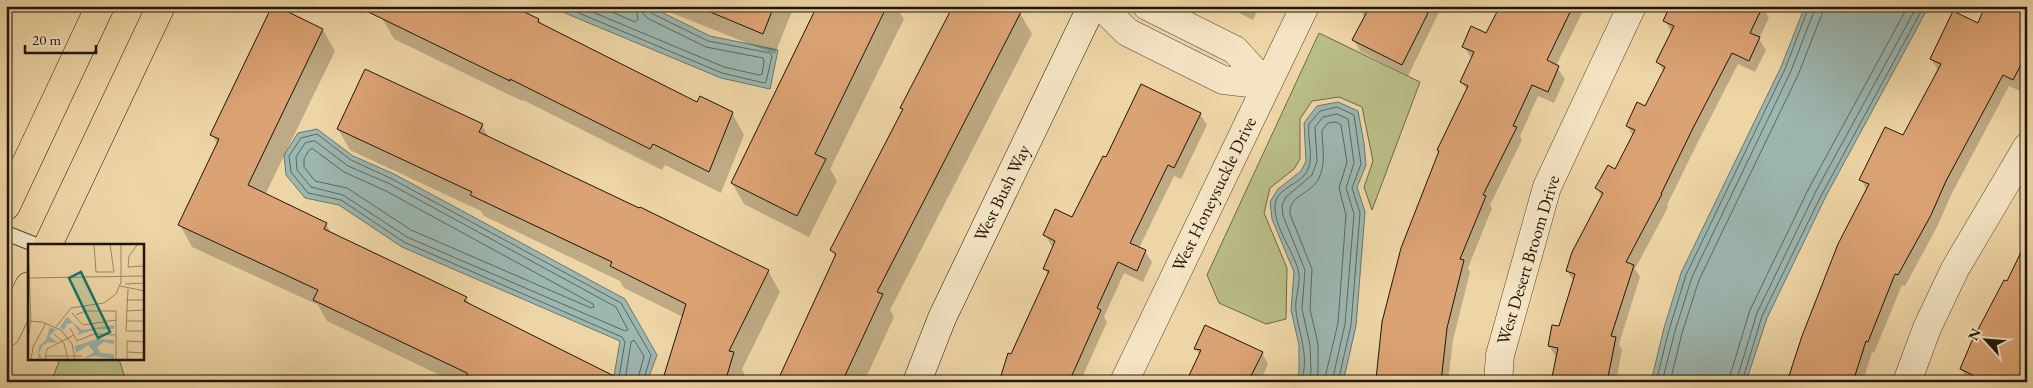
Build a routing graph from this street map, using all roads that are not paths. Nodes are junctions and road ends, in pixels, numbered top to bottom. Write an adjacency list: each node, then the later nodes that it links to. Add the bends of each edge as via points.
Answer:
1 (100, 6): 10 (main road)
2 (161, 6): 13 (main road)
3 (1092, 6): 16 (street, West Bush Way, via 942,318)
4 (1101, 6): 8 (street, via 1127,32 1223,80)
5 (1147, 6): 8 (street, via 1235,50)
6 (1305, 6): 8 (street, West Honeysuckle Drive)
7 (1632, 6): 18 (street, West Desert Broom Drive, via 1547,188 1500,355)
8 (1267, 84): 17 (street, West Honeysuckle Drive)
9 (2027, 147): 19 (street, via 1955,269 1927,328)
10 (6, 206)
11 (6, 233): 12 (lane)
12 (31, 244)
13 (49, 244)
14 (28, 288): 15 (main road)
15 (6, 334)
16 (917, 382)
17 (1124, 382)
18 (1498, 382)
19 (1907, 382)

